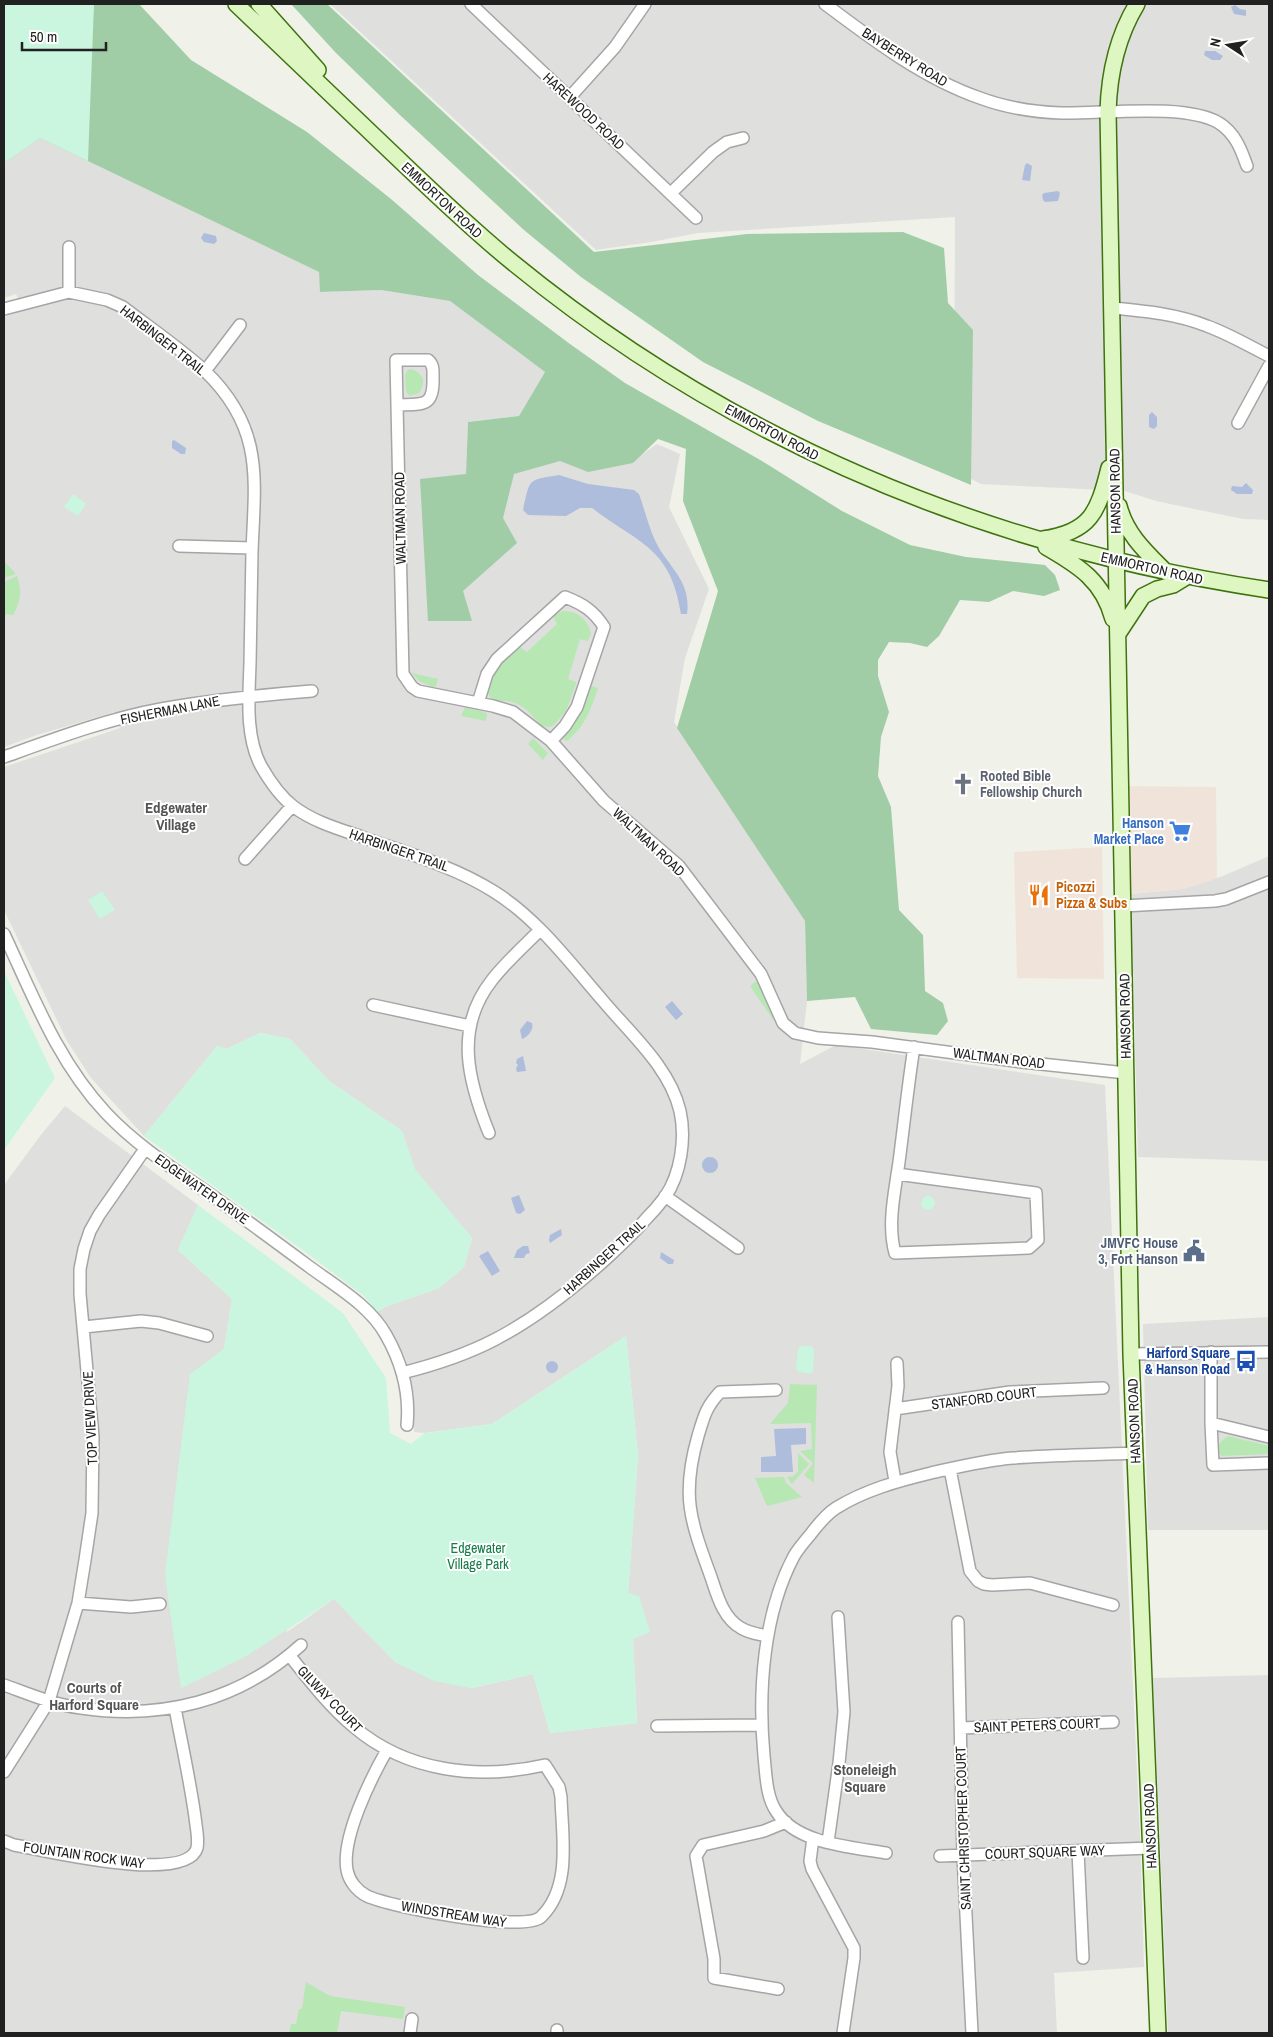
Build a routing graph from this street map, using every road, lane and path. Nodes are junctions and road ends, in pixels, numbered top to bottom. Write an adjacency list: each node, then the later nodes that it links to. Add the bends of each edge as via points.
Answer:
1 (236, 4): 9 (street, EMMORTON ROAD)
2 (259, 4): 9 (street, EMMORTON ROAD, via 324,77)
3 (470, 4): 7 (street, HAREWOOD ROAD)
4 (645, 4): 7 (street, via 615,47)
5 (826, 4): 8 (street, BAYBERRY ROAD, via 900,57 980,98 1059,113)
6 (1137, 4): 8 (street, HANSON ROAD, via 1114,58)
7 (570, 97): 12 (street, HAREWOOD ROAD)
8 (1108, 112): 11 (street, BAYBERRY ROAD, via 1176,112 1208,118 1227,129 1241,148); 16 (street, HANSON ROAD)
9 (356, 119): 26 (street, EMMORTON ROAD, via 457,215 511,261 659,368 727,409 823,459 919,500)
10 (742, 138): 12 (street, via 727,142 713,152)
11 (1247, 166)
12 (670, 193): 13 (street, HAREWOOD ROAD)
13 (696, 218)
14 (69, 247): 15 (street)
15 (70, 292): 17 (street, HARBINGER TRAIL); 21 (street, HARBINGER TRAIL, via 123,307)
16 (1113, 308): 19 (street, via 1175,316 1207,326); 24 (street, HANSON ROAD)
17 (4, 310)
18 (240, 325): 21 (street)
19 (1269, 356)
20 (1269, 366): 23 (street)
21 (205, 371): 29 (street, HARBINGER TRAIL, via 237,412 248,435 255,498)
22 (397, 405): 22 (street, WALTMAN ROAD, via 396,360 428,360 433,368 434,393 430,399 423,404); 37 (street, WALTMAN ROAD, via 403,674 418,691)
23 (1238, 423)
24 (1114, 450): 25 (street, HANSON ROAD); 27 (street, via 1103,494 1083,526 1059,537)
25 (1115, 493): 30 (street, HANSON ROAD); 31 (street, via 1135,541)
26 (1023, 535): 27 (street, EMMORTON ROAD); 34 (street, via 1067,559 1095,582 1110,607)
27 (1040, 540): 30 (street, EMMORTON ROAD)
28 (179, 546): 29 (street)
29 (252, 548): 36 (street, HARBINGER TRAIL)
30 (1116, 560): 31 (street, EMMORTON ROAD); 34 (street, HANSON ROAD)
31 (1167, 573): 32 (street, EMMORTON ROAD)
32 (1186, 577): 33 (street, EMMORTON ROAD); 34 (street, via 1143,596)
33 (1269, 590)
34 (1118, 636): 43 (street, HANSON ROAD)
35 (312, 691): 36 (street, FISHERMAN LANE)
36 (249, 696): 39 (street, FISHERMAN LANE, via 160,709); 40 (street, HARBINGER TRAIL, via 250,730 255,751 262,766)
37 (478, 703): 38 (street, WALTMAN ROAD, via 513,712); 38 (street, via 487,674 497,659 565,597 579,602 596,614 604,627 577,707)
38 (551, 741): 48 (street, WALTMAN ROAD, via 604,801 679,866 761,974 788,1028 805,1037)
39 (4, 757)
40 (292, 806): 41 (street); 44 (street, HARBINGER TRAIL, via 331,826 453,869 475,880 515,906)
41 (245, 859)
42 (1269, 882): 43 (street, via 1215,901)
43 (1123, 906): 49 (street, HANSON ROAD)
44 (540, 930): 47 (street, via 491,981); 53 (street, HARBINGER TRAIL, via 655,1061 672,1088 680,1110 682,1146)
45 (4, 934): 51 (street, EDGEWATER DRIVE, via 60,1052 107,1114)
46 (373, 1005): 47 (street)
47 (470, 1026): 50 (street, via 469,1071)
48 (914, 1047): 49 (street, WALTMAN ROAD); 52 (street)
49 (1126, 1073): 59 (street, HANSON ROAD)
50 (490, 1133)
51 (145, 1148): 55 (street, TOP VIEW DRIVE, via 90,1231 80,1269); 61 (street, EDGEWATER DRIVE, via 357,1302 386,1334)
52 (897, 1174): 52 (street, via 892,1225 895,1253 1029,1248 1038,1240 1036,1193)
53 (665, 1196): 54 (street); 61 (street, HARBINGER TRAIL, via 638,1230 588,1275 523,1323 456,1357)
54 (738, 1248)
55 (84, 1326): 56 (street, via 141,1321); 72 (street, TOP VIEW DRIVE, via 93,1469 92,1513)
56 (207, 1336)
57 (1211, 1352): 58 (street); 59 (street); 65 (street)
58 (1269, 1352)
59 (1131, 1354): 68 (street, HANSON ROAD)
60 (897, 1363): 64 (street)
61 (402, 1373): 66 (street, EDGEWATER DRIVE)
62 (1103, 1388): 64 (street, STANFORD COURT, via 1010,1392)
63 (776, 1390): 77 (street, via 720,1392 708,1404 688,1480 691,1518 725,1612 740,1628)
64 (895, 1409): 71 (street, via 890,1452)
65 (1211, 1423): 67 (street); 69 (street, via 1213,1465)
66 (407, 1425)
67 (1269, 1437)
68 (1134, 1453): 70 (street, via 1012,1458); 94 (street, HANSON ROAD)
69 (1269, 1463)
70 (950, 1469): 71 (street); 74 (street, via 970,1571 978,1581 992,1585 1030,1583)
71 (896, 1481): 77 (street, via 858,1496 823,1519 794,1555)
72 (78, 1603): 73 (street, via 131,1607); 81 (street, TOP VIEW DRIVE)
73 (160, 1604)
74 (1113, 1605)
75 (838, 1617): 93 (street, via 844,1712)
76 (958, 1622): 86 (street, SAINT CHRISTOPHER COURT)
77 (767, 1636): 84 (street)
78 (302, 1645): 79 (street)
79 (290, 1656): 82 (street, via 234,1690 210,1700); 87 (street, GILWAY COURT, via 353,1726)
80 (4, 1685): 81 (street)
81 (48, 1701): 82 (street, via 116,1711); 89 (street)
82 (175, 1708): 92 (street, FOUNTAIN ROCK WAY, via 198,1842 193,1855 187,1860 140,1866)
83 (1113, 1722): 86 (street, SAINT PETERS COURT)
84 (761, 1725): 85 (street); 90 (street, via 770,1797 776,1812)
85 (657, 1726)
86 (961, 1728): 98 (street, SAINT CHRISTOPHER COURT)
87 (387, 1750): 88 (street, GILWAY COURT, via 423,1764 461,1772 523,1770); 88 (street, WINDSTREAM WAY, via 371,1779 348,1842 347,1871 359,1892 431,1912 514,1923 540,1919 560,1886 561,1797)
88 (545, 1764)
89 (4, 1772)
90 (786, 1822): 91 (street); 100 (street, via 764,1831 703,1845 696,1856 714,1959 714,1978)
91 (813, 1838): 93 (street); 103 (street, via 812,1868 854,1948)
92 (4, 1841)
93 (828, 1842): 96 (street)
94 (1151, 1848): 95 (street, COURT SQUARE WAY); 105 (street, HANSON ROAD)
95 (1078, 1851): 98 (street, COURT SQUARE WAY); 99 (street)
96 (886, 1852)
97 (940, 1856): 98 (street, COURT SQUARE WAY)
98 (963, 1856): 104 (street, SAINT CHRISTOPHER COURT)
99 (1083, 1958)
100 (778, 1989)
101 (412, 2019): 102 (street)
102 (410, 2033)
103 (843, 2033)
104 (972, 2033)
105 (1158, 2033)

